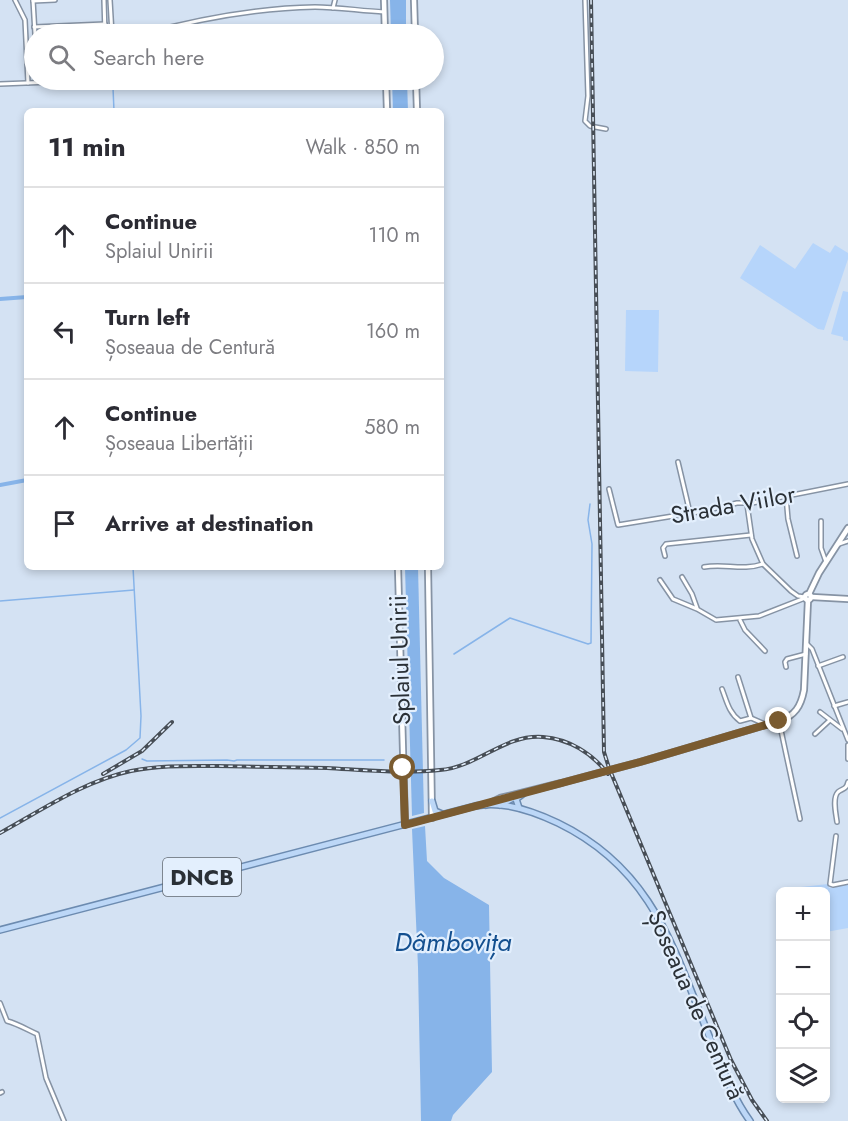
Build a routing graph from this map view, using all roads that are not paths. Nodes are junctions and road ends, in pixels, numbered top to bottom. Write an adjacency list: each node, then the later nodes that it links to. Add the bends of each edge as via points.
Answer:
1 (15, 0): 12 (street)
2 (55, 0): 9 (street)
3 (104, 0): 14 (street)
4 (110, 0): 15 (street)
5 (335, 0): 10 (street)
6 (384, 0): 11 (main road)
7 (414, 0): 18 (main road)
8 (585, 0): 25 (street, via 588,96 584,118 590,126)
9 (33, 1): 13 (street)
10 (333, 8): 11 (street); 16 (street, via 288,9)
11 (384, 12): 17 (main road)
12 (25, 24)
13 (34, 24)
14 (105, 24)
15 (111, 24)
16 (186, 24)
17 (385, 24)
18 (415, 24)
19 (24, 83): 20 (street)
20 (0, 84)
21 (386, 90): 23 (main road)
22 (416, 90): 24 (main road)
23 (387, 108)
24 (417, 108)
25 (606, 129)
26 (678, 462): 31 (street)
27 (848, 484): 29 (street, Strada Viilor)
28 (609, 489): 31 (street, Strada Viilor, via 618,525)
29 (786, 496): 30 (street, Strada Viilor); 38 (street)
30 (747, 504): 31 (street, Strada Viilor); 34 (street)
31 (690, 514)
32 (820, 521): 39 (street)
33 (848, 528): 36 (main road)
34 (751, 535): 37 (street, via 666,544); 40 (street)
35 (848, 541): 36 (street)
36 (837, 544): 39 (main road)
37 (665, 556)
38 (797, 556)
39 (826, 562): 46 (main road)
40 (763, 564): 41 (street, via 748,568); 46 (street, via 791,591)
41 (704, 567)
42 (398, 570): 81 (main road, Splaiul Unirii)
43 (428, 570): 73 (main road, Splaiul Unirii)
44 (682, 577): 48 (street)
45 (660, 580): 48 (street, via 673,599)
46 (808, 597): 47 (main road); 49 (street); 50 (main road)
47 (848, 599)
48 (697, 609): 49 (street, via 717,620)
49 (740, 619): 51 (street)
50 (806, 644): 52 (main road); 54 (street)
51 (765, 651)
52 (806, 654): 55 (street, via 787,659); 63 (main road, via 801,704 791,716)
53 (843, 657): 54 (street)
54 (818, 666): 59 (street)
55 (786, 667)
56 (738, 677): 61 (street)
57 (722, 689): 61 (street, via 730,714 740,721)
58 (848, 702): 59 (street)
59 (834, 706): 65 (street)
60 (820, 712): 62 (street)
61 (751, 718): 64 (street)
62 (829, 720): 65 (street); 66 (street)
63 (779, 721): 64 (main road); 79 (street)
64 (766, 725): 72 (main road, bridge)
65 (843, 730): 67 (street)
66 (815, 734)
67 (848, 740)
68 (848, 745): 69 (street)
69 (848, 759)
70 (848, 782): 71 (street)
71 (847, 789): 80 (street, via 835,797)
72 (521, 794): 74 (main road); 75 (main road); 76 (main road, via 516,804)
73 (432, 801): 77 (main road, via 437,812); 78 (main road, Splaiul Unirii)
74 (486, 805): 75 (main road, Șoseaua de Centură / DNCB); 77 (main road, Șoseaua de Centură / DNCB)
75 (500, 805): 76 (main road, Șoseaua de Centură / DNCB)
76 (520, 809): 87 (main road, Șoseaua de Centură / DNCB, via 589,841 621,866 644,893 666,932 733,1092)
77 (447, 814): 78 (main road, Șoseaua de Centură / DNCB)
78 (432, 818): 81 (main road, Șoseaua de Centură / DNCB)
79 (800, 819)
80 (837, 822)
81 (405, 825): 84 (main road, Șoseaua de Centură / DNCB)
82 (836, 836): 83 (street, via 830,884)
83 (848, 882)
84 (0, 930)
85 (0, 1003): 86 (street, via 7,1021 38,1035 46,1078)
86 (64, 1121)
87 (750, 1121)

